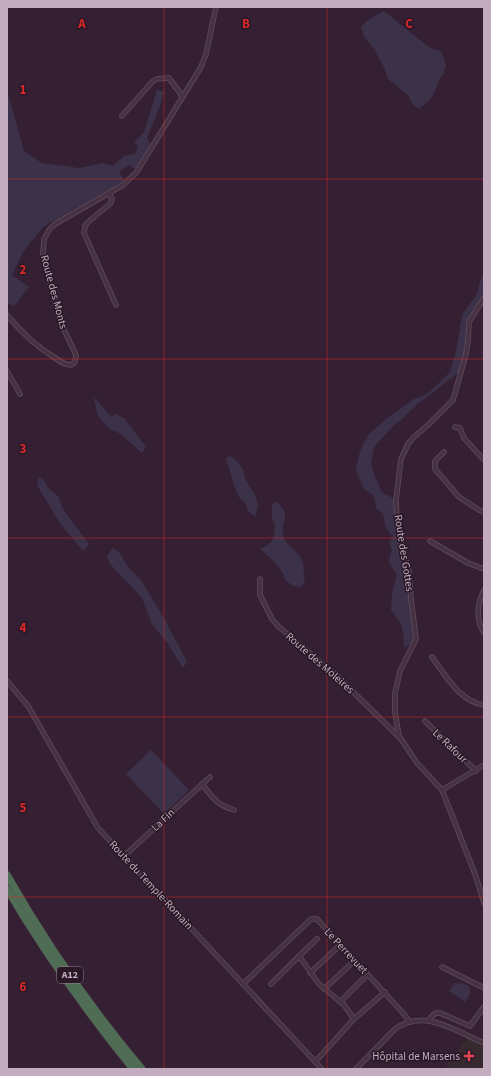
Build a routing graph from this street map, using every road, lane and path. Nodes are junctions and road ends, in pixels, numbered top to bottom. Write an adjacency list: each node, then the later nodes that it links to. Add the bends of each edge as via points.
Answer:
1 (216, 7): 2 (street, Route des Monts, via 199,72)
2 (183, 97): 3 (street, via 169,78 157,80 150,84); 4 (street, Route des Monts, via 136,173)
3 (122, 116)
4 (109, 193): 6 (street, via 111,202 88,222 84,233); 7 (street, Route des Monts, via 53,226 43,243 45,266 63,329 76,355 75,362 66,364 39,348)
5 (484, 298): 23 (street, Route des Gottes, via 469,322 466,354 453,400 414,437 401,459 396,500 397,519 409,571 416,639 400,671 395,693)
6 (116, 305)
7 (7, 315)
8 (7, 371): 9 (street)
9 (20, 394)
10 (455, 427): 12 (street, via 460,428 464,438)
11 (444, 452): 13 (street, via 434,461 435,469 459,497)
12 (484, 460)
13 (484, 512)
14 (430, 541): 15 (street, via 468,563)
15 (484, 569)
16 (260, 578): 23 (street, Route des Moleires, via 260,595 272,620 337,676)
17 (484, 590): 18 (street, via 477,617)
18 (484, 633)
19 (432, 657): 21 (street, via 457,691)
20 (7, 681): 30 (street, Route du Temple-Romain, via 28,706 98,828)
21 (484, 705)
22 (425, 721): 25 (street, Le Rafour)
23 (399, 736): 28 (street, Route des Gottes, via 417,763)
24 (484, 765): 25 (street)
25 (476, 771): 28 (street)
26 (210, 777): 27 (street, La Fin)
27 (202, 784): 29 (street, via 215,801); 30 (street, La Fin)
28 (442, 790): 33 (street, Route des Gottes)
29 (234, 810)
30 (124, 856): 41 (street, Route du Temple-Romain)
31 (7, 875): 54 (highway, A12, via 75,981)
32 (7, 889): 53 (highway, A12, via 69,985)
33 (484, 903)
34 (317, 939): 36 (street)
35 (337, 948): 39 (street)
36 (299, 956): 39 (street); 42 (street)
37 (352, 963): 44 (street)
38 (442, 967): 43 (street)
39 (310, 973): 44 (street)
40 (366, 977): 46 (street)
41 (243, 984): 45 (street, Le Perrevuet, via 311,919 317,919); 52 (street, Route du Temple-Romain)
42 (271, 984)
43 (484, 988)
44 (324, 989): 46 (street)
45 (385, 992): 48 (street); 50 (street, Le Perrevuet)
46 (340, 1002): 48 (street)
47 (484, 1007): 49 (street, via 471,1026 436,1013)
48 (354, 1019): 52 (street)
49 (429, 1020): 50 (street); 51 (street)
50 (409, 1021): 56 (street, via 395,1029)
51 (484, 1043)
52 (315, 1062): 55 (street, Route du Temple-Romain)
53 (133, 1069)
54 (142, 1069)
55 (322, 1069)
56 (356, 1069)

